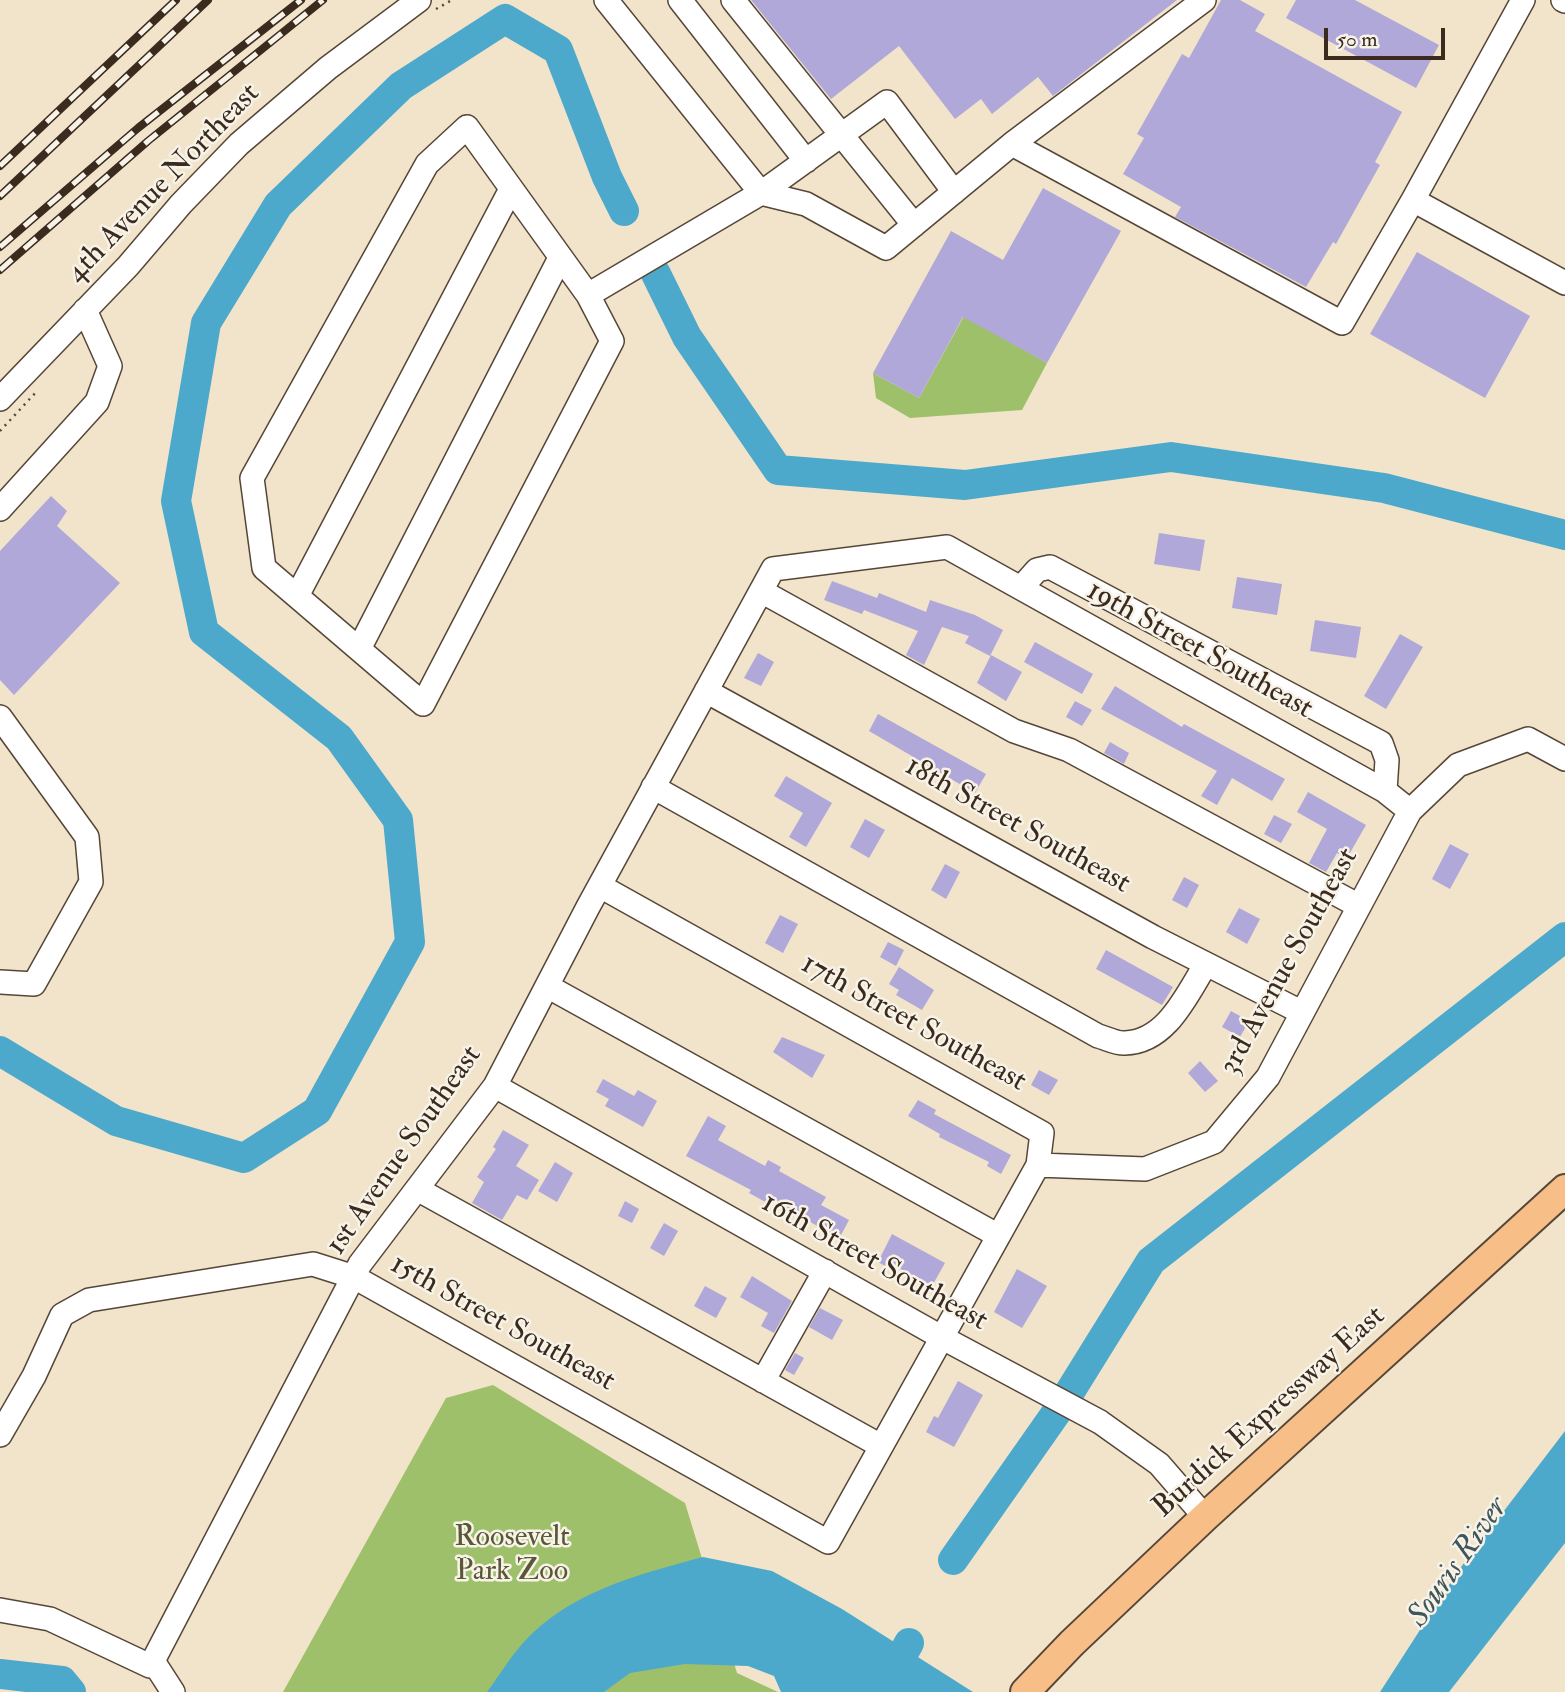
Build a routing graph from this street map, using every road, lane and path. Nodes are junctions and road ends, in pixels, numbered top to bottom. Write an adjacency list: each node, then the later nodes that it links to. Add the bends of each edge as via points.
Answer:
1 (452, 0): 7 (path)
2 (606, 0): 12 (street)
3 (680, 0): 10 (street)
4 (733, 0): 8 (street)
5 (1204, 0): 9 (street)
6 (1523, 0): 14 (street)
7 (426, 6): 19 (street, 4th Avenue Northeast, via 328,68 239,144)
8 (841, 136): 10 (street); 13 (street, via 887,102); 15 (street)
9 (1012, 144): 13 (street); 14 (street, via 1342,324)
10 (806, 161): 12 (street)
11 (511, 189): 16 (street); 27 (street); 27 (street, via 467,127 427,164 252,478 264,568)
12 (761, 193): 15 (street, via 806,204 887,248); 18 (street)
13 (948, 197): 15 (street)
14 (1413, 200): 17 (street)
15 (914, 225)
16 (560, 258): 18 (street); 28 (street)
17 (1565, 283)
18 (587, 296): 28 (street, via 612,341 423,704)
19 (85, 310): 21 (street, 4th Avenue Northeast); 23 (street, via 110,366 97,402)
20 (47, 380): 22 (path)
21 (0, 399)
22 (0, 431)
23 (0, 509)
24 (773, 569): 25 (street, 19th Street Southeast, via 947,547); 26 (street, 1st Avenue Southeast)
25 (1021, 587): 33 (street, 19th Street Southeast); 33 (street, via 1037,570 1050,567 1381,743 1387,760)
26 (761, 591): 29 (street, 1st Avenue Southeast); 36 (street, via 1014,730 1069,750)
27 (298, 596): 28 (street)
28 (359, 649)
29 (706, 691): 32 (street, 1st Avenue Southeast); 37 (street, 18th Street Southeast)
30 (0, 718): 38 (street, via 87,837 91,882 34,984)
31 (1565, 759): 34 (street, via 1528,739 1458,765)
32 (653, 787): 35 (street, 1st Avenue Southeast); 37 (street, via 1098,1036 1125,1043 1154,1035 1175,1015)
33 (1385, 791): 34 (street, 19th Street Southeast)
34 (1410, 811): 36 (street, 3rd Avenue Southeast)
35 (600, 886): 39 (street, 1st Avenue Southeast); 42 (street, 17th Street Southeast, via 1042,1133)
36 (1359, 905): 40 (street, 3rd Avenue Southeast)
37 (1206, 964): 40 (street, 18th Street Southeast)
38 (0, 982)
39 (547, 986): 41 (street, 1st Avenue Southeast); 45 (street)
40 (1301, 1012): 42 (street, 3rd Avenue Southeast, via 1268,1077 1214,1142 1145,1169)
41 (495, 1086): 43 (street, 1st Avenue Southeast); 46 (street, 16th Street Southeast)
42 (1038, 1165): 45 (street)
43 (417, 1189): 47 (street, 1st Avenue Southeast); 49 (street)
44 (1565, 1189): 52 (main road, Burdick Expressway East)
45 (997, 1235): 48 (street)
46 (824, 1271): 48 (street, 16th Street Southeast); 49 (street)
47 (354, 1277): 50 (street, 15th Street Southeast, via 313,1264 89,1300 62,1315); 51 (street, 15th Street Southeast, via 828,1542); 54 (street, 1st Avenue Southeast)
48 (941, 1337): 51 (street); 52 (street, 16th Street Southeast, via 1100,1422 1158,1464)
49 (763, 1381): 51 (street)
50 (0, 1435)
51 (881, 1446)
52 (1205, 1517): 55 (main road, Burdick Expressway East)
53 (0, 1611): 54 (street, via 50,1619 150,1666)
54 (153, 1661): 56 (street)
55 (1028, 1689)
56 (173, 1692)

